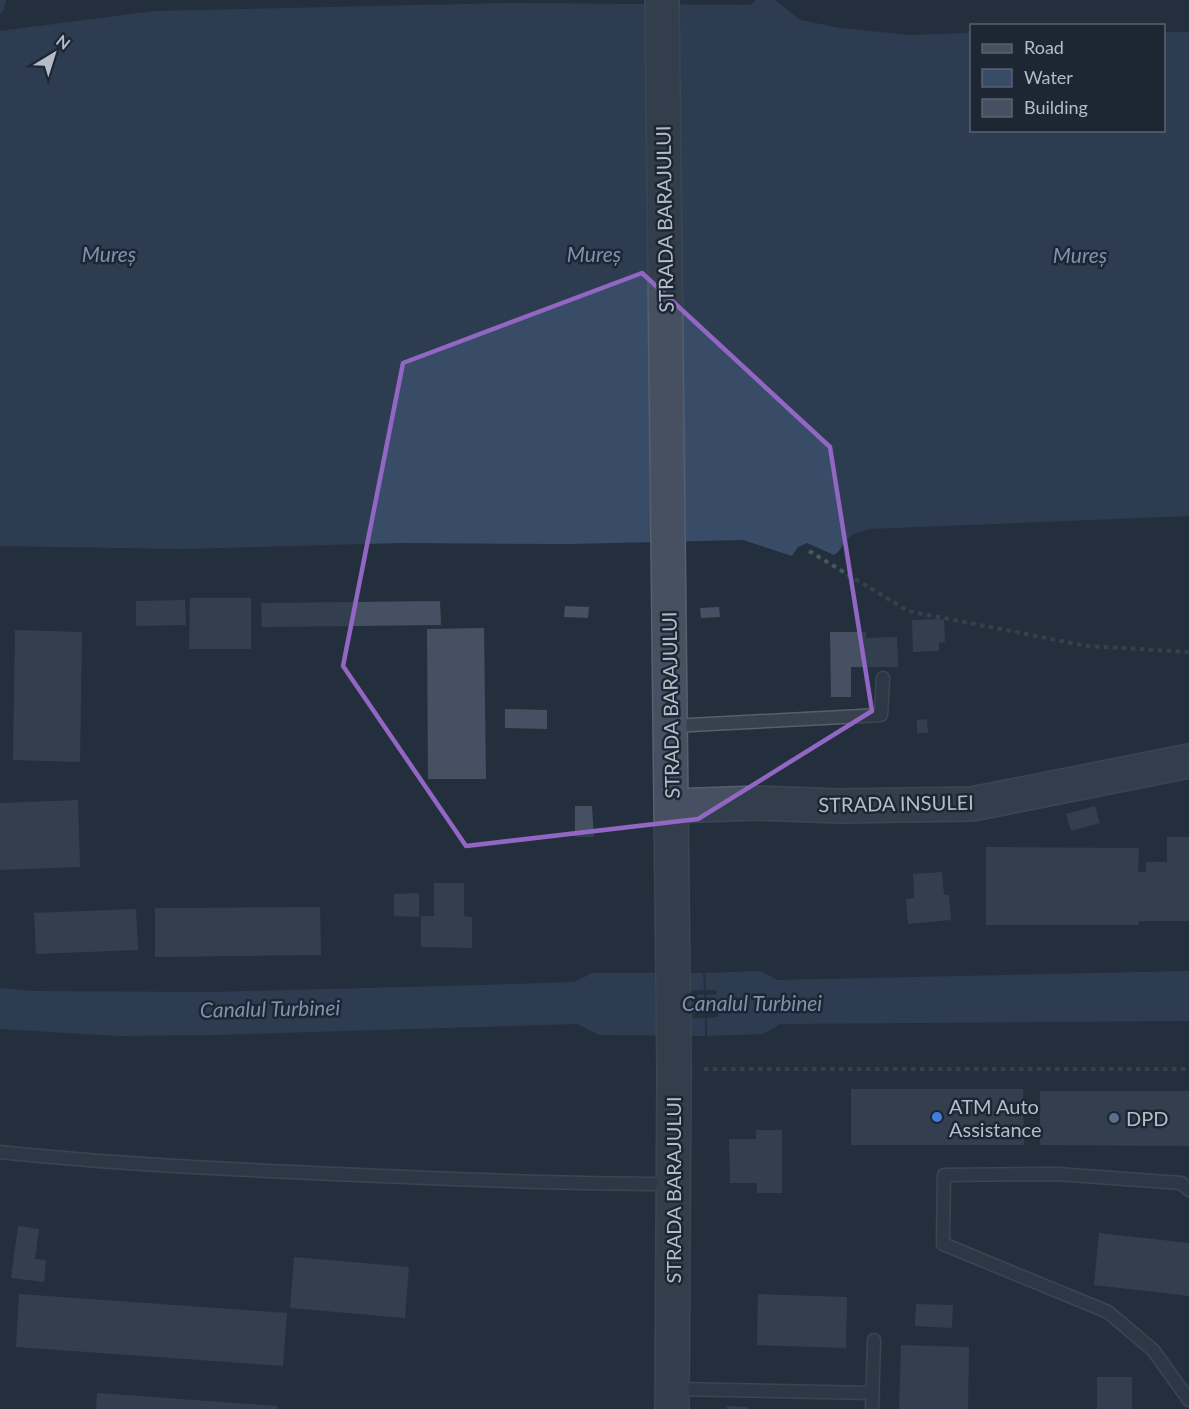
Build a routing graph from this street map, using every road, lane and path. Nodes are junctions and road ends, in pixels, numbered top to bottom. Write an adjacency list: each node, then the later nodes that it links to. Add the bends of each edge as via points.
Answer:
1 (662, 0): 5 (main road, STRADA BARAJULUI)
2 (808, 551): 3 (path, via 908,611 1087,646)
3 (1189, 652)
4 (883, 678): 5 (lane, via 881,715)
5 (670, 726): 7 (main road, STRADA BARAJULUI)
6 (1189, 761): 7 (main road, STRADA INSULEI, via 972,804)
7 (671, 806): 8 (main road, STRADA BARAJULUI)
8 (674, 1068): 9 (path); 11 (main road, STRADA BARAJULUI)
9 (1189, 1069)
10 (0, 1152): 11 (lane, via 68,1160 258,1170)
11 (674, 1185): 15 (main road, STRADA BARAJULUI)
12 (1189, 1190): 16 (lane, via 1181,1183 1057,1174 944,1175 943,1244 1108,1312 1154,1350)
13 (874, 1340): 14 (lane)
14 (873, 1393): 15 (lane); 17 (lane)
15 (672, 1399)
16 (1189, 1400)
17 (872, 1409)

